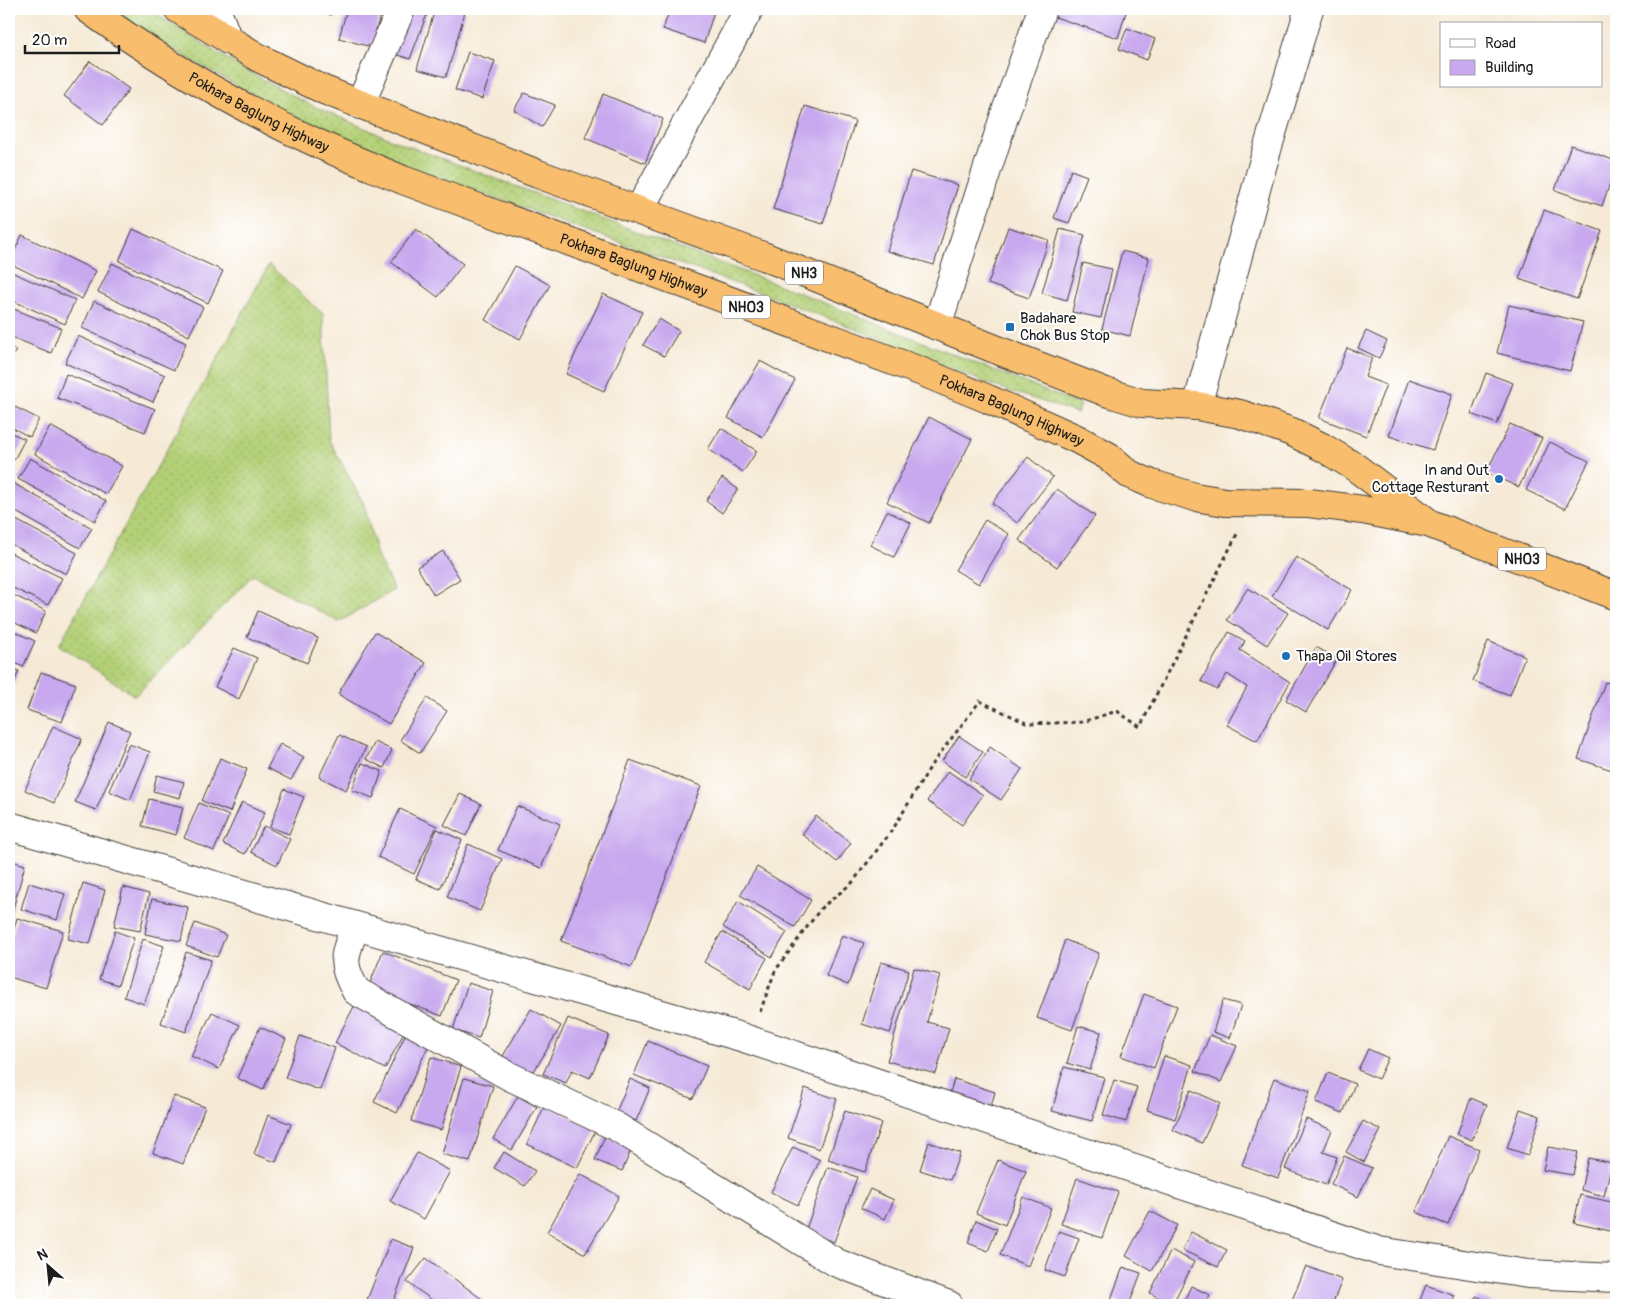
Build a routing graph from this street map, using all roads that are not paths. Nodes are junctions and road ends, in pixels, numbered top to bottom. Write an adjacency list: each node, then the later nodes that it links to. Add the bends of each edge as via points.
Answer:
1 (88, 9): 13 (highway, Pokhara Baglung Highway / NH03, via 160,58 319,144 403,180 920,371 1077,439 1108,456 1129,474 1152,484 1225,502 1309,503)
2 (178, 9): 8 (highway, Pokhara Baglung Highway / NH3)
3 (214, 9): 8 (street)
4 (401, 9): 9 (street)
5 (749, 9): 10 (street)
6 (1042, 9): 11 (street)
7 (1309, 9): 12 (street)
8 (228, 40): 9 (highway, Pokhara Baglung Highway / NH3)
9 (360, 105): 10 (highway, Pokhara Baglung Highway / NH3)
10 (639, 210): 11 (highway, Pokhara Baglung Highway / NH3)
11 (937, 326): 12 (highway, Pokhara Baglung Highway / NH3, via 1142,403)
12 (1197, 406): 13 (highway, Pokhara Baglung Highway / NH3, via 1265,422 1322,447 1362,472)
13 (1428, 523): 14 (highway, Pokhara Baglung Highway / NH03)
14 (1616, 596)
15 (9, 826): 16 (street)
16 (355, 926): 17 (street, via 741,1037 1379,1251 1528,1274); 18 (street, via 344,960 356,991 509,1076 615,1126 837,1263)
17 (1616, 1278)
18 (949, 1305)

